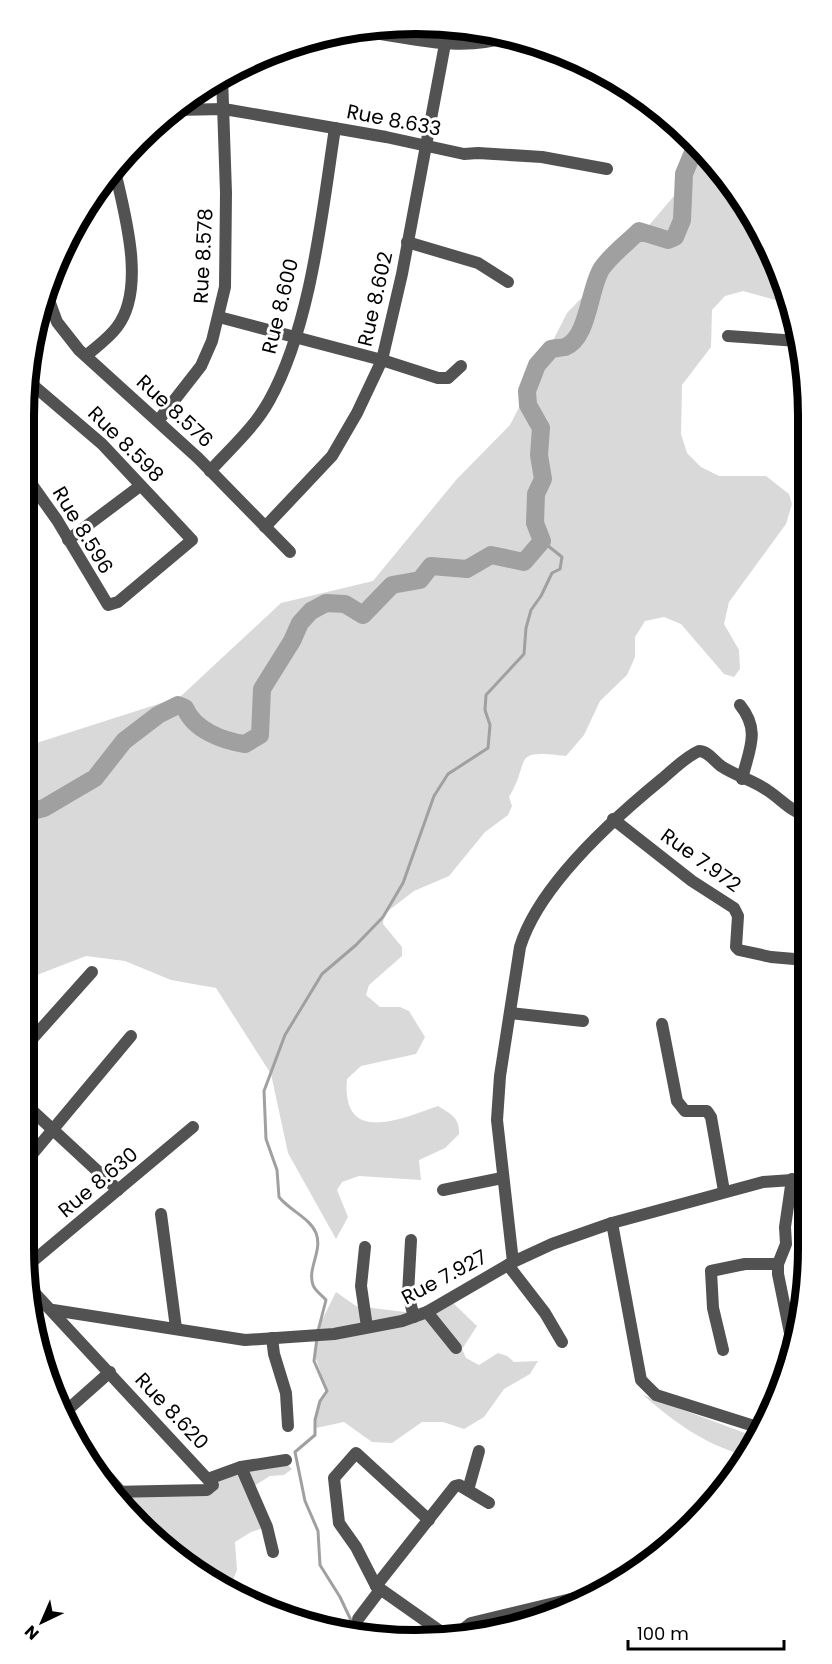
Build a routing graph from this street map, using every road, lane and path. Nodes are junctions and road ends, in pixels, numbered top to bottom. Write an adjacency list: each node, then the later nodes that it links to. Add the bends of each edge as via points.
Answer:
1 (388, 35): 3 (street)
2 (487, 42): 3 (street)
3 (445, 44): 8 (street, Rue 8.602)
4 (223, 87): 5 (street, Rue 8.578)
5 (224, 109): 6 (street, Rue 8.633); 7 (street, Rue 8.633); 14 (street, Rue 8.578, via 225,287)
6 (189, 110)
7 (335, 128): 8 (street, Rue 8.633); 16 (street, Rue 8.600)
8 (425, 145): 9 (street, Rue 8.633, via 464,154 542,157); 11 (street, Rue 8.602)
9 (607, 169)
10 (116, 180): 18 (street, via 131,255 130,293 118,327)
11 (408, 242): 12 (street, via 478,263); 19 (street, Rue 8.602)
12 (508, 282)
13 (51, 304): 18 (street, Rue 8.576, via 65,334)
14 (219, 317): 16 (street); 22 (street, Rue 8.578, via 201,366)
15 (728, 336): 17 (street)
16 (296, 337): 19 (street); 23 (street, Rue 8.600, via 267,404)
17 (790, 340)
18 (86, 356): 22 (street, Rue 8.576)
19 (382, 360): 20 (street, via 438,378 448,378); 26 (street, Rue 8.602, via 332,456)
20 (461, 366)
21 (35, 387): 24 (street, Rue 8.598, via 88,430)
22 (158, 421): 23 (street, Rue 8.576)
23 (210, 471): 26 (street, Rue 8.576)
24 (140, 486): 27 (street); 29 (street, Rue 8.598, via 192,540 118,602)
25 (35, 490): 27 (street, Rue 8.596)
26 (265, 527): 28 (street, Rue 8.576)
27 (68, 540): 29 (street, Rue 8.596)
28 (290, 552)
29 (108, 604)
30 (740, 705): 31 (street, via 754,729)
31 (742, 779): 32 (street, via 766,789); 33 (street, via 699,751)
32 (798, 812)
33 (613, 819): 34 (street, Rue 7.972, via 734,908 738,916 739,950); 36 (street, via 562,878 527,929 520,947)
34 (798, 959)
35 (92, 972): 39 (street)
36 (510, 1013): 37 (street); 45 (street, via 496,1120)
37 (583, 1021)
38 (662, 1024): 50 (street, via 677,1101 685,1111 707,1111 711,1117)
39 (35, 1036)
40 (131, 1036): 43 (street)
41 (35, 1113): 43 (street)
42 (193, 1127): 48 (street, Rue 8.630)
43 (55, 1130): 44 (street); 48 (street)
44 (35, 1152)
45 (502, 1178): 49 (street); 56 (street)
46 (792, 1179): 47 (street, Rue 7.927); 50 (street, Rue 7.927); 57 (street, via 786,1244)
47 (798, 1179)
48 (118, 1190): 55 (street, Rue 8.630)
49 (443, 1190)
50 (724, 1191): 52 (street, Rue 7.927)
51 (161, 1214): 63 (street)
52 (612, 1223): 56 (street, Rue 7.927, via 552,1244); 72 (street, via 641,1380 656,1395)
53 (411, 1240): 61 (street, via 408,1294)
54 (365, 1247): 62 (street, via 361,1286)
55 (35, 1259)
56 (511, 1264): 60 (street, Rue 7.927); 66 (street)
57 (778, 1264): 64 (street); 68 (street, via 745,1264 711,1271 713,1308)
58 (38, 1296): 59 (street, Rue 8.620)
59 (52, 1310): 63 (street, Rue 7.927); 69 (street, Rue 8.620)
60 (427, 1312): 61 (street, Rue 7.927); 67 (street)
61 (414, 1317): 62 (street, Rue 7.927)
62 (367, 1327): 65 (street, Rue 7.927, via 307,1338)
63 (176, 1328): 65 (street, Rue 7.927, via 245,1340)
64 (789, 1328)
65 (272, 1338): 71 (street, via 286,1393)
66 (562, 1342)
67 (456, 1348)
68 (723, 1350)
69 (110, 1372): 70 (street); 76 (street, Rue 8.620)
70 (70, 1408)
71 (288, 1426)
72 (753, 1426)
73 (479, 1450): 77 (street)
74 (286, 1460): 75 (street)
75 (241, 1467): 76 (street); 81 (street, via 267,1527)
76 (208, 1479): 78 (street, Rue 8.620, via 213,1485 207,1490)
77 (468, 1490): 79 (street); 80 (street, via 455,1486)
78 (122, 1492)
79 (489, 1503)
80 (429, 1520): 82 (street); 82 (street, via 356,1453 334,1478 339,1523)
81 (273, 1552)
82 (378, 1588): 84 (street); 86 (street)
83 (555, 1603): 85 (street)
84 (358, 1619)
85 (468, 1626)
86 (438, 1629)

